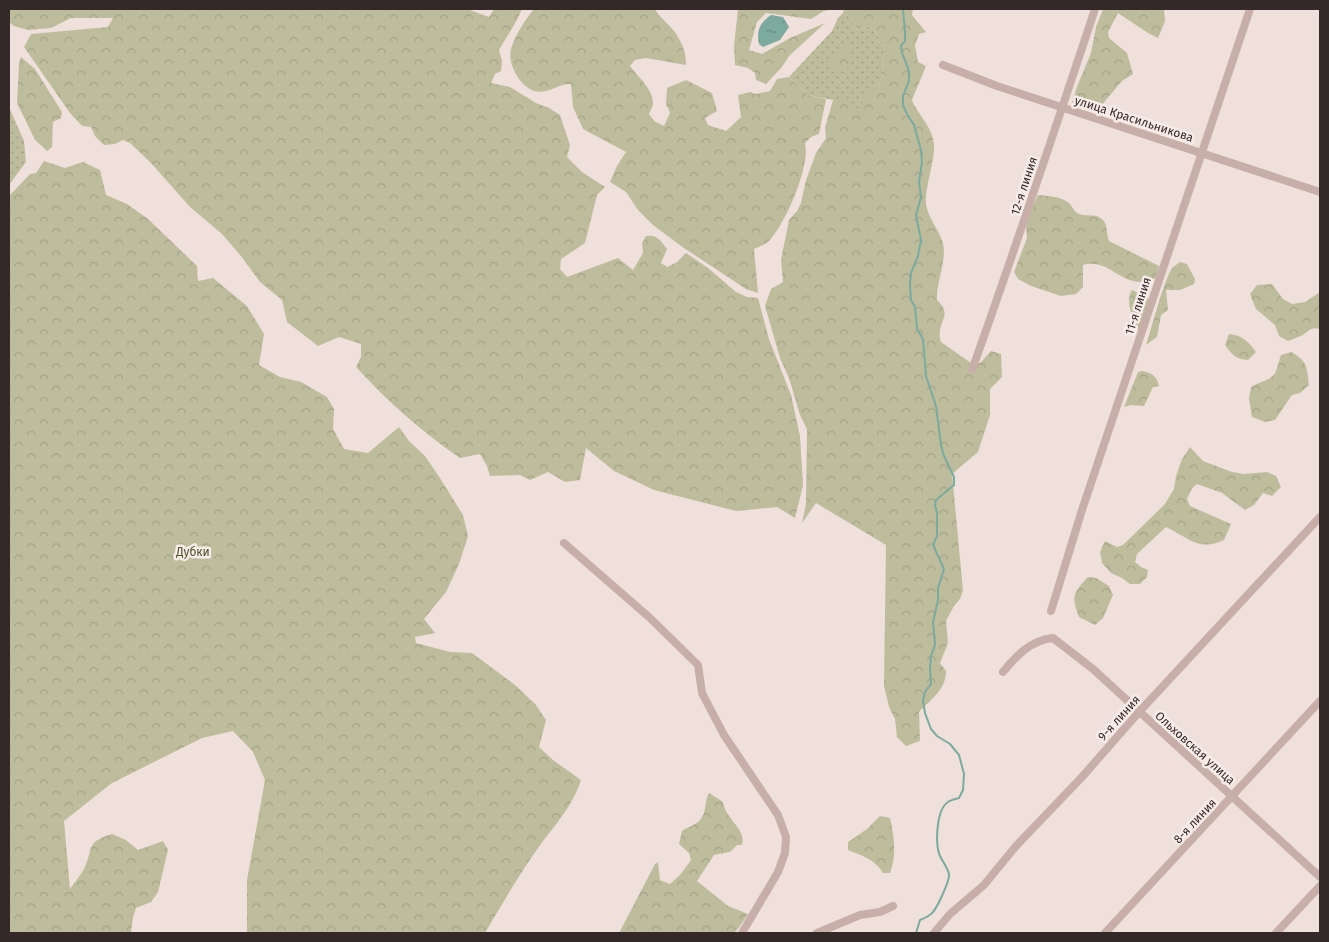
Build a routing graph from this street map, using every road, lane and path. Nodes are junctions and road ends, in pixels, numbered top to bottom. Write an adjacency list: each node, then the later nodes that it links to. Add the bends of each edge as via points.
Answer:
1 (1095, 9): 4 (street, 12-я линия)
2 (1250, 9): 5 (street, 11-я линия)
3 (942, 65): 4 (street, улица Красильникова)
4 (1062, 108): 5 (street, улица Красильникова); 7 (street, 12-я линия)
5 (1201, 153): 6 (street, улица Красильникова); 10 (street, 11-я линия)
6 (1320, 192)
7 (972, 370)
8 (1320, 517): 13 (street, 9-я линия)
9 (564, 543): 18 (street, via 698,665 702,694 724,735 778,815 786,837 785,853 778,872)
10 (1051, 610)
11 (1003, 672): 13 (street, Ольховская улица, via 1028,646 1053,638)
12 (1320, 701): 14 (street, 8-я линия)
13 (1139, 712): 14 (street, Ольховская улица); 20 (street, 9-я линия, via 984,885 950,914)
14 (1232, 797): 15 (street, Ольховская улица); 21 (street, 8-я линия)
15 (1320, 878)
16 (1320, 886): 22 (street)
17 (893, 906): 19 (street, via 860,915)
18 (742, 933)
19 (817, 933)
20 (934, 933)
21 (1105, 933)
22 (1276, 933)

